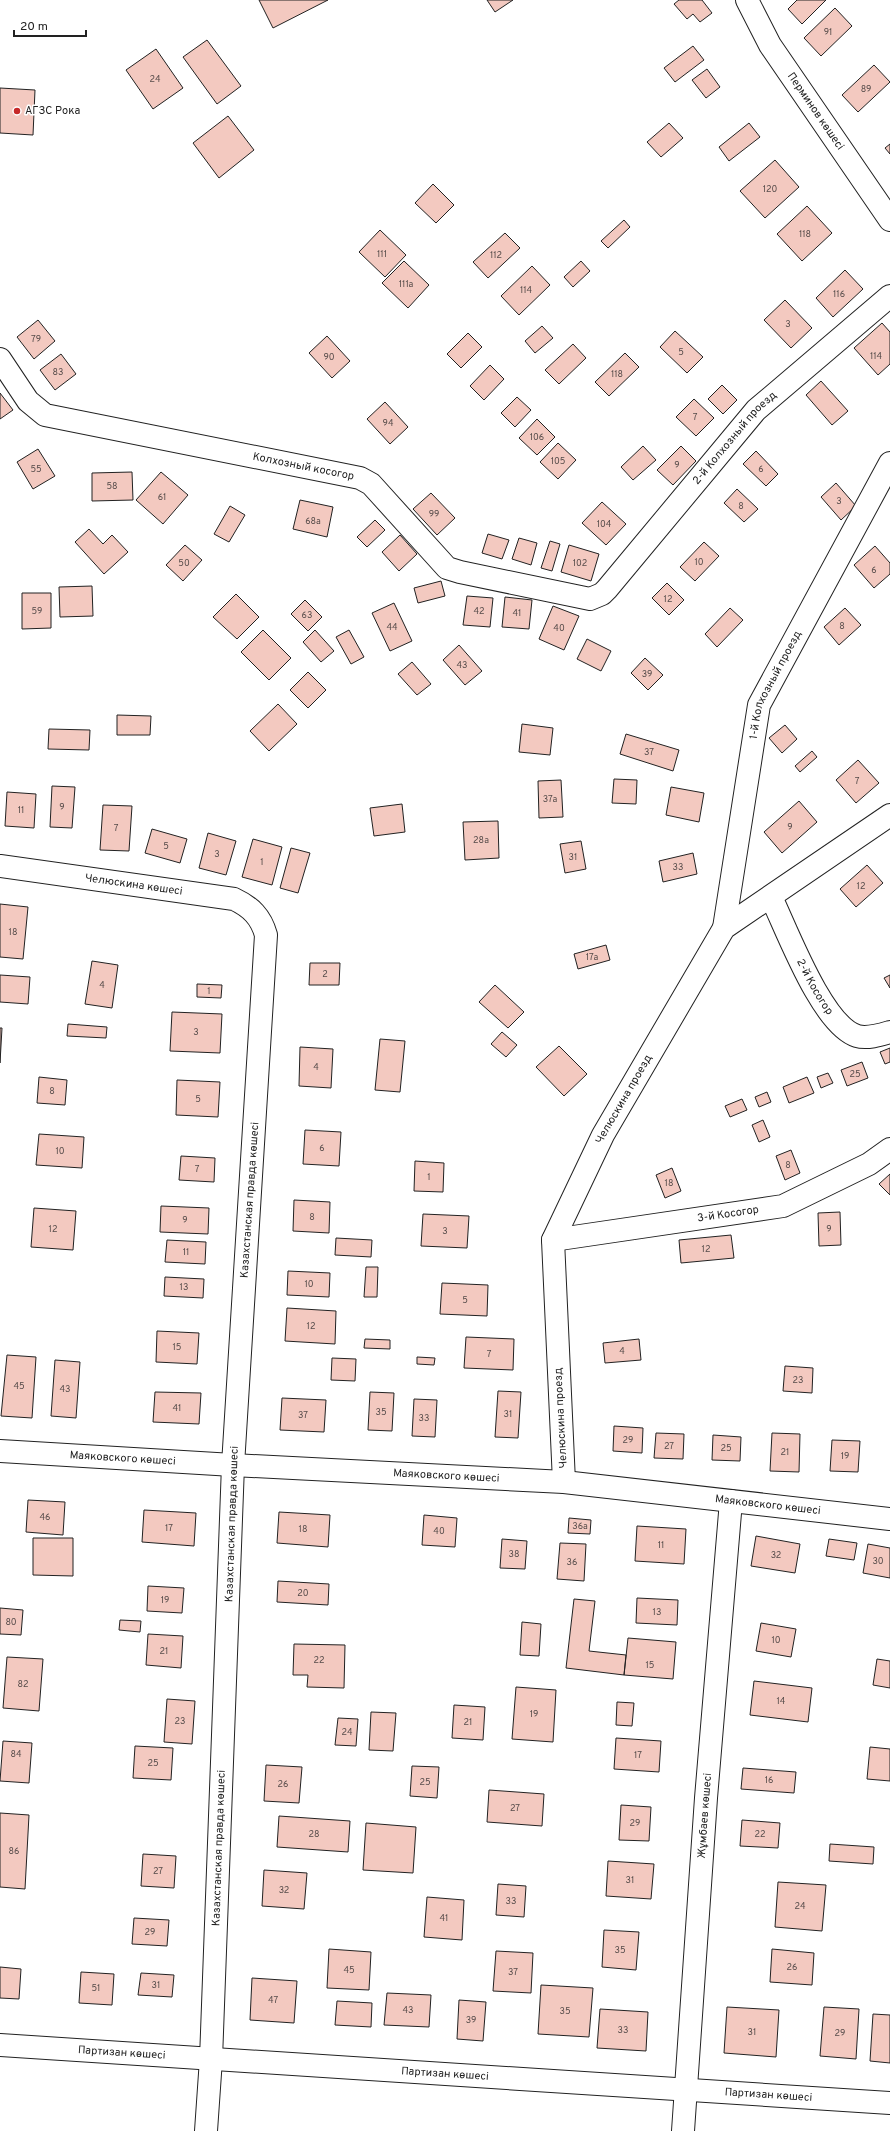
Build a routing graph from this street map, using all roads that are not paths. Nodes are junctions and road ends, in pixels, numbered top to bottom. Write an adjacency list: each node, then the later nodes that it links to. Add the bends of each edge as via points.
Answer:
1 (747, 0): 2 (street, Перминов көшесі, via 770,45)
2 (890, 220)
3 (890, 296): 6 (street, 2-й Колхозный проезд, via 756,410 607,589)
4 (0, 359): 6 (street, Колхозный косогор, via 28,401 45,415 360,478 376,489 447,568 583,598)
5 (890, 464): 11 (street, 1-й Колхозный проезд, via 759,705)
6 (597, 597)
7 (890, 815): 9 (street, Челюскина проезд)
8 (0, 866): 10 (street, Челюскина көшесі, via 234,899 250,908)
9 (771, 897): 11 (street, Челюскина проезд); 12 (street, 2-й Косогор, via 825,1009 848,1032 857,1036)
10 (260, 919): 16 (street, Казахстанская правда көшесі, via 266,935)
11 (724, 928): 14 (street, Челюскина проезд, via 603,1135)
12 (890, 1032)
13 (890, 1149): 14 (street, 3-й Косогор, via 869,1164 783,1206)
14 (553, 1240): 17 (street, Челюскина проезд)
15 (0, 1451): 16 (street, Маяковского көшесі)
16 (234, 1465): 17 (street, Маяковского көшесі); 21 (street, Казахстанская правда көшесі)
17 (564, 1482): 18 (street, Маяковского көшесі)
18 (731, 1501): 19 (street, Маяковского көшесі); 22 (street, Жұмбаев көшесі)
19 (890, 1519)
20 (0, 2045): 21 (street, Партизан көшесі)
21 (211, 2059): 22 (street, Партизан көшесі); 24 (street, Казахстанская правда көшесі)
22 (686, 2091): 23 (street, Партизан көшесі); 25 (street, Жұмбаев көшесі)
23 (890, 2103)
24 (206, 2131)
25 (683, 2131)

